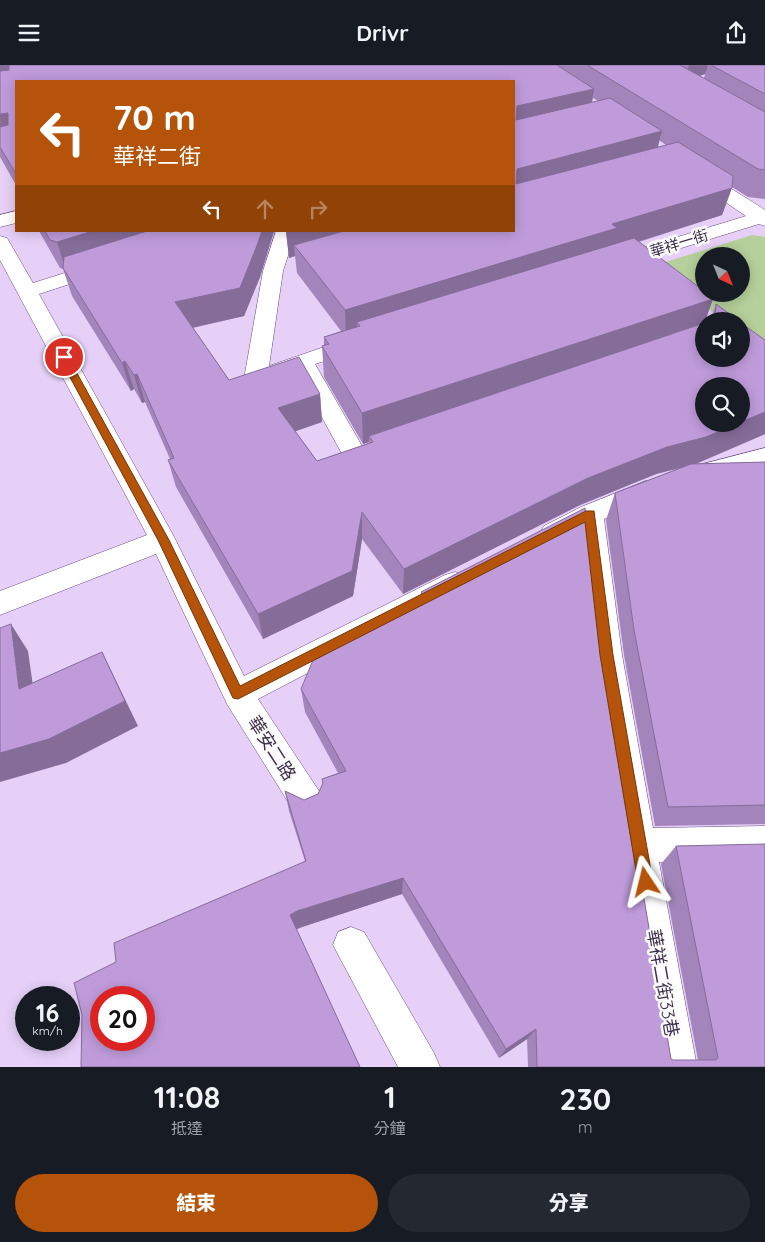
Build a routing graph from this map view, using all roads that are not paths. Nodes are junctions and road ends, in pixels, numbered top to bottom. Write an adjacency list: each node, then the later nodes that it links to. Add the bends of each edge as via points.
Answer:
1 (683, 165): 3 (street)
2 (15, 217): 4 (street)
3 (764, 218): 7 (street, 華祥一街)
4 (0, 221)
5 (286, 232): 13 (street, via 283,268 255,379)
6 (0, 242): 11 (street, 華安二路)
7 (629, 258): 9 (street, 華祥一街); 10 (street)
8 (122, 261): 11 (street)
9 (601, 267)
10 (650, 275)
11 (28, 291): 17 (street, 華安二路)
12 (376, 337): 13 (street)
13 (302, 361): 14 (street, via 356,457)
14 (403, 441)
15 (765, 457): 16 (street, via 675,481)
16 (590, 514): 18 (street); 24 (street, 華祥二街33巷, via 607,655)
17 (163, 540): 20 (street); 21 (street, 華安二路)
18 (528, 546)
19 (475, 573): 21 (street)
20 (0, 603)
21 (238, 694): 22 (street, 華安二路)
22 (308, 801)
23 (765, 843): 24 (street)
24 (639, 845): 27 (street, 華祥二街33巷)
25 (351, 945): 26 (street)
26 (420, 1067)
27 (677, 1067)

